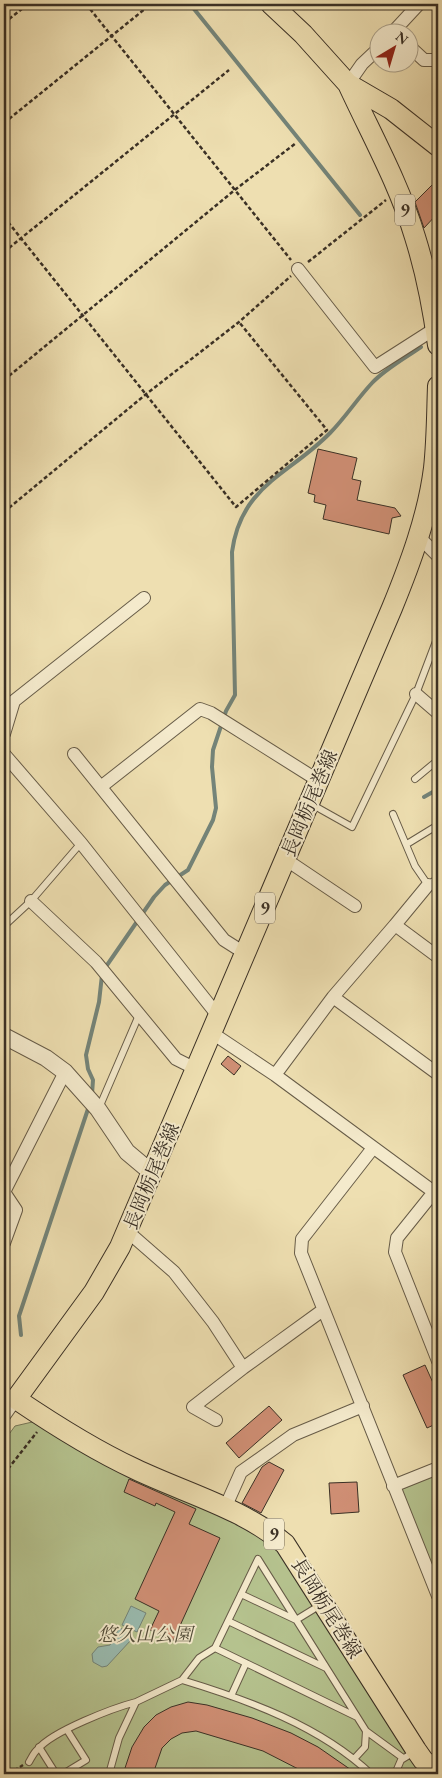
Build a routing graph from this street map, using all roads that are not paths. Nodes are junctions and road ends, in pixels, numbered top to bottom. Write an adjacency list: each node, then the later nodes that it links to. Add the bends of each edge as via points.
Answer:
1 (270, 4): 7 (main road, 9, via 303,34)
2 (419, 4): 3 (street)
3 (402, 22)
4 (370, 56): 7 (street)
5 (420, 56): 6 (street, via 424,60)
6 (438, 60)
7 (348, 84): 8 (main road, 9, via 391,109); 10 (main road, 9, via 399,193 424,267)
8 (438, 146)
9 (298, 269): 10 (street, via 375,367)
10 (437, 336)
11 (438, 386): 12 (main road, 長岡栃尾巻線 / 9)
12 (437, 448): 13 (main road, 長岡栃尾巻線 / 9)
13 (418, 536): 14 (street); 24 (main road, 長岡栃尾巻線 / 9, via 392,608)
14 (438, 556)
15 (144, 598): 19 (street, via 14,700)
16 (438, 636): 17 (lane)
17 (416, 694): 18 (street); 26 (lane, via 352,827)
18 (438, 713)
19 (4, 734)
20 (4, 754): 29 (street)
21 (74, 754): 25 (street)
22 (438, 760): 23 (lane)
23 (415, 779)
24 (319, 781): 25 (street, via 212,713 200,709); 26 (main road, 長岡栃尾巻線 / 9)
25 (102, 786): 37 (street, via 224,940)
26 (309, 803): 31 (main road, 長岡栃尾巻線 / 9)
27 (393, 814): 30 (lane)
28 (438, 825): 30 (lane)
29 (81, 843): 33 (lane); 41 (street)
30 (407, 844): 32 (lane, via 415,866)
31 (285, 859): 34 (street); 37 (main road, 長岡栃尾巻線 / 9)
32 (433, 881): 35 (street)
33 (31, 900): 36 (lane); 40 (street, via 96,962)
34 (355, 906)
35 (395, 925): 38 (street); 39 (street)
36 (4, 926)
37 (246, 954): 41 (main road, 長岡栃尾巻線 / 9)
38 (438, 958)
39 (333, 997): 45 (street); 46 (street)
40 (139, 1015): 43 (street, via 176,1059); 47 (lane)
41 (215, 1025): 43 (main road, 長岡栃尾巻線 / 9); 46 (street)
42 (4, 1036): 44 (street)
43 (196, 1069): 49 (main road, 長岡栃尾巻線 / 9)
44 (65, 1072): 47 (street); 52 (street, via 4,1192 16,1210)
45 (438, 1074)
46 (275, 1075): 48 (street)
47 (98, 1109): 49 (street, via 127,1152)
48 (373, 1148): 50 (street); 53 (street, via 302,1239 301,1253)
49 (152, 1173): 51 (main road, 長岡栃尾巻線 / 9)
50 (437, 1191): 54 (street, via 397,1238 394,1252)
51 (127, 1231): 55 (street, via 174,1272); 56 (main road, 長岡栃尾巻線 / 9, via 94,1292)
52 (4, 1243)
53 (324, 1310): 55 (street); 57 (street)
54 (438, 1361)
55 (243, 1368): 59 (street, via 193,1407)
56 (16, 1399): 58 (street); 62 (main road, 長岡栃尾巻線 / 9, via 134,1469)
57 (363, 1406): 61 (street); 62 (street, via 293,1435 241,1472)
58 (4, 1416)
59 (216, 1420)
60 (438, 1468): 61 (street)
61 (393, 1486): 64 (street)
62 (225, 1508): 65 (main road, 長岡栃尾巻線 / 9, via 270,1532 285,1544)
63 (241, 1594): 66 (lane); 66 (lane, via 258,1559); 67 (lane)
64 (438, 1596)
65 (324, 1603): 66 (lane); 78 (main road, 長岡栃尾巻線 / 9)
66 (296, 1620): 70 (lane)
67 (228, 1621): 68 (lane); 70 (lane)
68 (215, 1648): 69 (lane); 71 (lane, via 199,1658)
69 (246, 1664): 72 (lane); 74 (lane)
70 (326, 1668): 74 (lane)
71 (182, 1680): 72 (lane); 73 (lane)
72 (231, 1696): 79 (lane, via 299,1726)
73 (136, 1702): 75 (lane); 84 (lane, via 119,1738)
74 (357, 1717): 76 (lane)
75 (67, 1730): 77 (lane); 83 (lane, via 86,1760)
76 (366, 1731): 78 (lane); 79 (lane, via 364,1747)
77 (38, 1747): 80 (lane); 82 (lane)
78 (409, 1754): 81 (main road, 長岡栃尾巻線 / 9); 86 (lane)
79 (354, 1759): 85 (lane)
80 (29, 1762)
81 (435, 1772)
82 (56, 1774)
83 (63, 1774)
84 (109, 1774)
85 (371, 1774)
86 (395, 1774)

